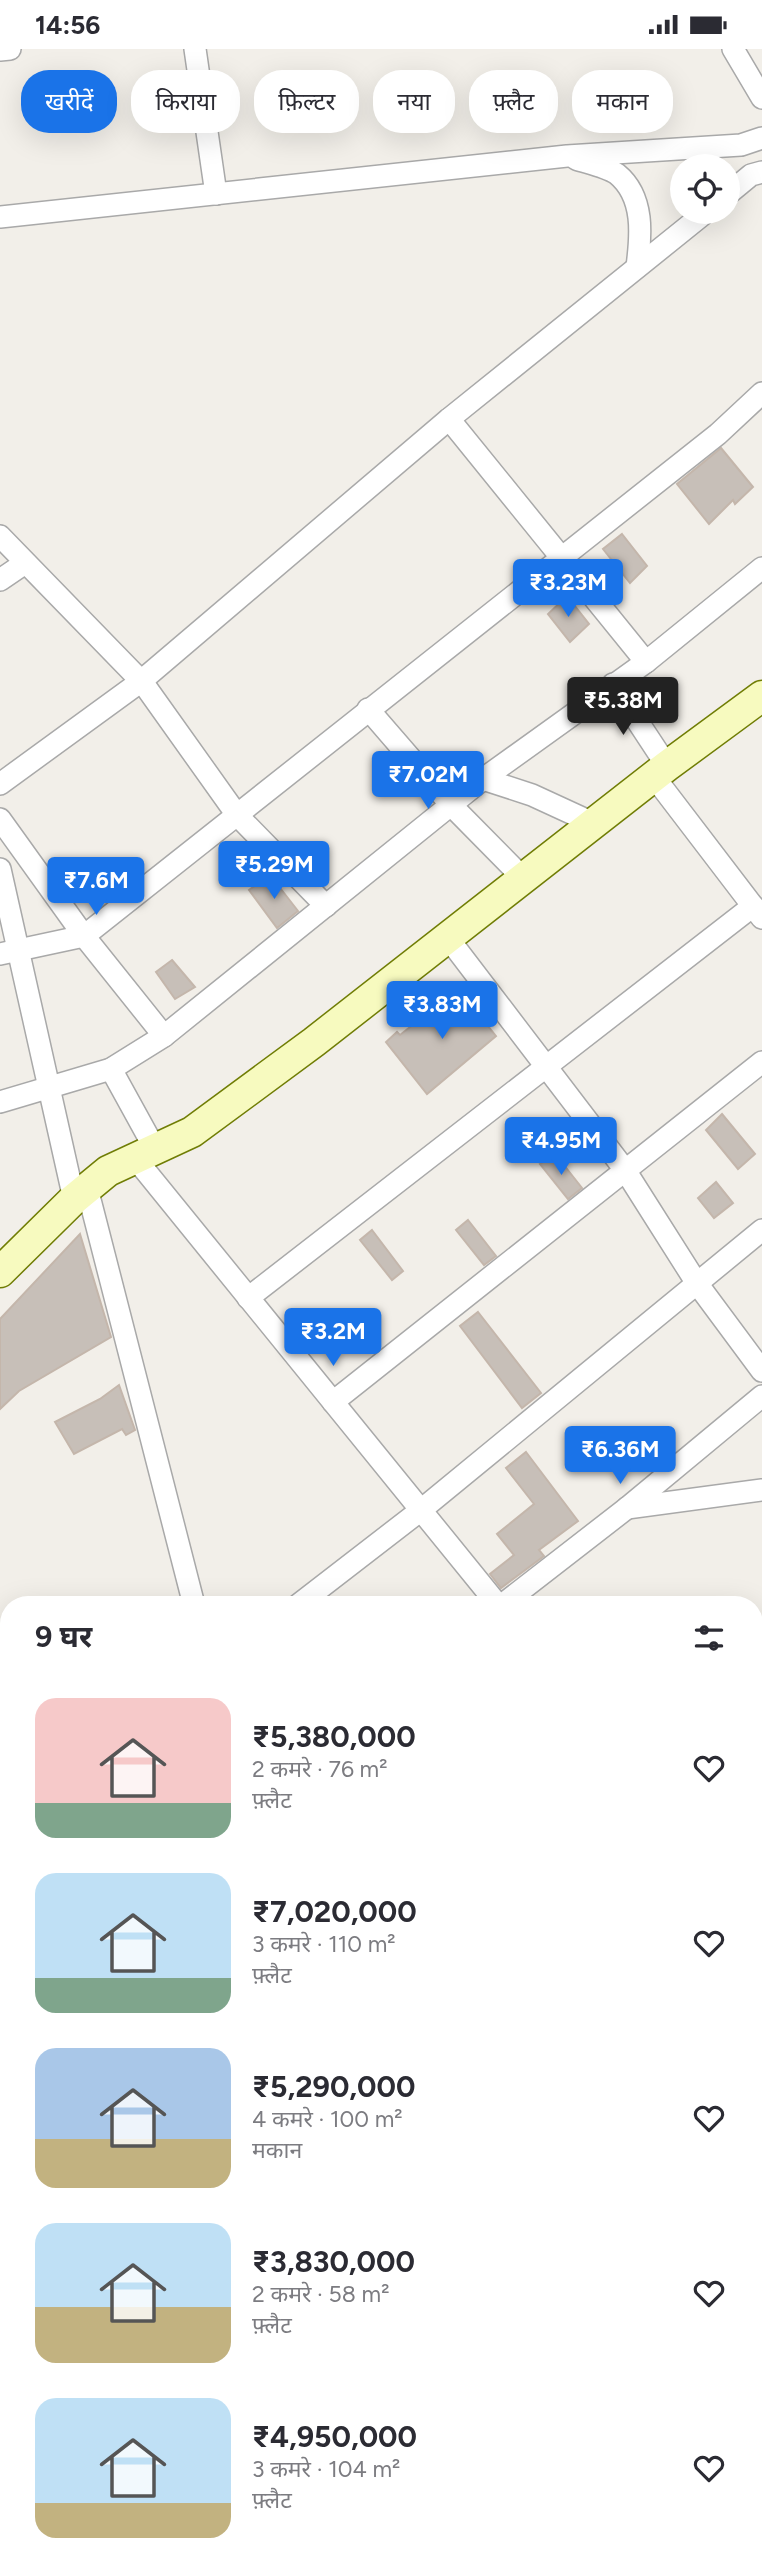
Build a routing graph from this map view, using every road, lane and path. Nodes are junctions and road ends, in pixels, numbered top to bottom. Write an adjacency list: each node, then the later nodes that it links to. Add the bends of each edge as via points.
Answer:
1 (10, 49): 4 (street)
2 (195, 49): 11 (street)
3 (733, 49): 5 (street)
4 (0, 50)
5 (762, 98)
6 (762, 138): 7 (street)
7 (741, 145): 8 (street); 9 (street)
8 (567, 156): 11 (street); 14 (street, via 617,174 635,200 641,231)
9 (757, 174): 10 (street)
10 (740, 186)
11 (216, 194): 12 (street)
12 (0, 217)
13 (691, 224): 14 (street)
14 (637, 267): 16 (street)
15 (762, 394): 18 (street)
16 (449, 419): 18 (street); 23 (street)
17 (0, 536): 19 (street)
18 (562, 558): 22 (street); 26 (street)
19 (26, 562): 21 (street); 23 (street)
20 (762, 568): 22 (street)
21 (0, 580)
22 (646, 662): 24 (street)
23 (140, 682): 29 (street); 31 (street)
24 (613, 684): 27 (street); 28 (street)
25 (762, 696): 27 (street)
26 (368, 709): 30 (street); 31 (street)
27 (661, 772): 33 (street); 37 (street)
28 (483, 779): 30 (street); 33 (street)
29 (0, 784)
30 (451, 805): 35 (street); 36 (street)
31 (237, 815): 36 (street); 38 (street)
32 (0, 819): 38 (street)
33 (595, 824): 35 (street)
34 (0, 869): 40 (street)
35 (524, 879): 39 (street)
36 (326, 906): 41 (street)
37 (757, 912): 43 (street)
38 (84, 936): 40 (street); 41 (street)
39 (447, 938): 43 (street); 47 (street, via 192,1132)
40 (9, 951): 45 (street)
41 (164, 1036): 44 (street)
42 (762, 1062): 48 (street)
43 (546, 1067): 48 (street); 53 (street)
44 (111, 1069): 45 (street); 47 (street)
45 (49, 1088): 46 (street); 49 (street)
46 (0, 1102)
47 (145, 1154): 49 (street, via 108,1171); 53 (street)
48 (625, 1170): 52 (street); 56 (street)
49 (81, 1193): 51 (street); 60 (street)
50 (762, 1230): 52 (street)
51 (0, 1272)
52 (696, 1282): 54 (street); 59 (street)
53 (248, 1297): 56 (street)
54 (762, 1371)
55 (762, 1396): 58 (street)
56 (333, 1402): 59 (street)
57 (762, 1490): 58 (street)
58 (627, 1508): 63 (street)
59 (421, 1510): 61 (street); 62 (street)
60 (192, 1596)
61 (310, 1596)
62 (493, 1596)
63 (512, 1596)

